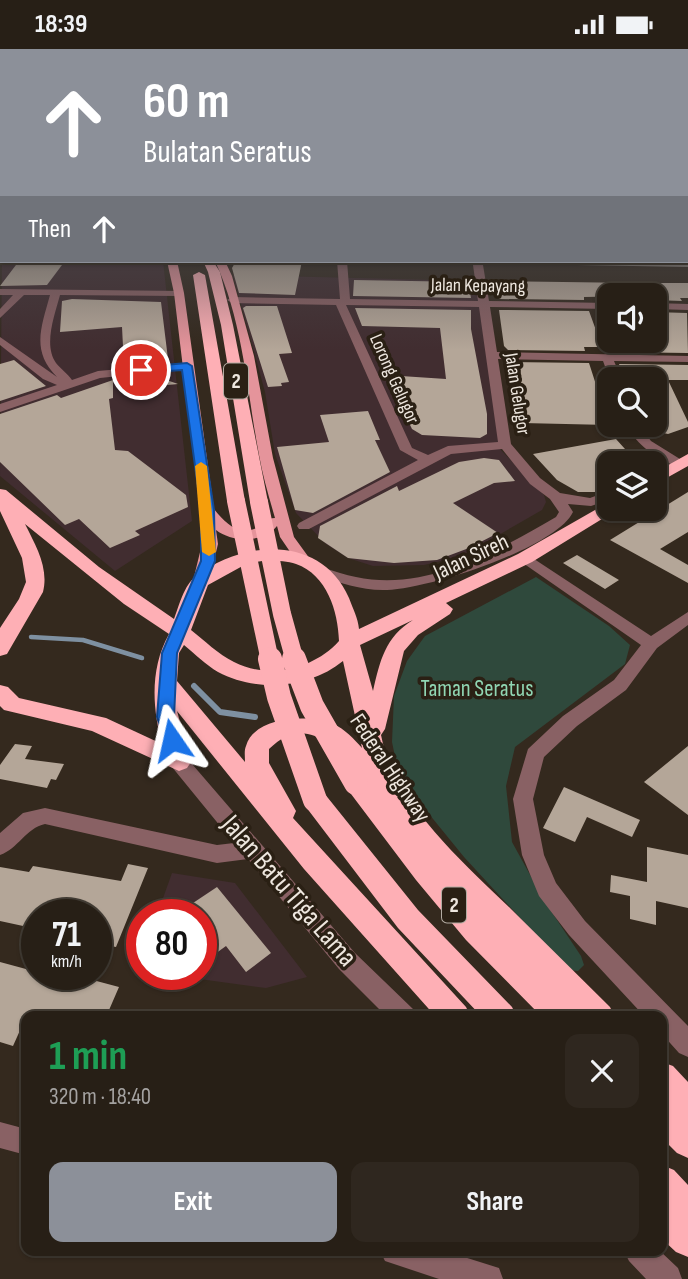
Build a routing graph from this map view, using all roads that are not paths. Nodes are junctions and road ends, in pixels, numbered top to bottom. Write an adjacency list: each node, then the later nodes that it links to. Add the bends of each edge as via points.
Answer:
1 (172, 263): 10 (main road)
2 (195, 263): 57 (highway, 2, bridge, via 205,297 254,595 279,697 315,800 408,919)
3 (209, 263): 31 (highway, 2)
4 (221, 263): 11 (main road)
5 (342, 263): 12 (street)
6 (476, 263): 13 (street, Jalan Gelugor)
7 (0, 292): 8 (street)
8 (21, 292): 9 (street); 17 (street)
9 (56, 293): 10 (street); 24 (street, via 46,345 50,363 64,374)
10 (179, 293): 22 (main road)
11 (232, 300): 12 (street, Jalan Kepayang); 31 (main road, via 248,356 266,458)
12 (343, 302): 13 (street, Jalan Kepayang); 28 (street, Lorong Gelugor, via 407,450)
13 (484, 304): 14 (street, Jalan Kepayang); 19 (street, Jalan Gelugor)
14 (597, 306)
15 (667, 306): 16 (street)
16 (688, 307)
17 (0, 315)
18 (0, 340): 24 (street, via 47,377)
19 (492, 355): 20 (street); 27 (street, Jalan Gelugor)
20 (607, 357): 21 (street); 23 (street)
21 (688, 359)
22 (187, 366): 24 (street, via 98,375); 35 (main road)
23 (611, 367)
24 (68, 385): 25 (street)
25 (0, 408)
26 (638, 437): 29 (street, via 645,445)
27 (505, 445): 28 (street, via 448,450); 33 (street, Jalan Gelugor, via 535,481)
28 (428, 460): 37 (street)
29 (684, 462): 30 (highway)
30 (667, 472)
31 (266, 494): 35 (main road, via 273,521 264,532 228,531); 39 (main road); 58 (highway, Federal Highway / 2, bridge, via 281,602 300,678 330,739 356,783 411,854 459,911)
32 (1, 495): 43 (highway, via 153,616); 46 (highway, via 33,560 35,575 34,589)
33 (555, 496): 34 (street, via 566,501); 40 (street, Jalan Sireh, via 566,512 562,520 499,556 457,573 413,583 372,584)
34 (597, 500)
35 (207, 510): 41 (main road, via 210,544)
36 (597, 514): 38 (highway, Jalan Sireh)
37 (304, 526)
38 (525, 558): 44 (highway, Jalan Sireh); 45 (street); 49 (highway, via 411,630 394,649)
39 (302, 559): 40 (highway); 41 (highway, via 269,554 243,558)
40 (324, 573): 44 (highway, via 343,604)
41 (201, 580): 43 (highway)
42 (688, 617): 45 (street)
43 (180, 632): 44 (highway, via 220,665 265,677 285,678 315,670 339,656); 47 (highway, via 169,653)
44 (349, 642): 49 (highway)
45 (651, 644): 60 (street, via 620,685 570,721 535,754 523,799 533,855 547,889 577,928)
46 (0, 649)
47 (166, 682): 50 (highway, via 166,717); 54 (highway)
48 (0, 693): 50 (highway, via 12,703 98,724)
49 (371, 741): 51 (highway)
50 (179, 762): 53 (street, Jalan Batu Tiga Lama)
51 (393, 795): 54 (highway, via 328,731 305,725 266,735 257,746 257,763); 59 (highway, via 454,870)
52 (0, 846): 53 (street, via 30,819 45,815 217,854)
53 (253, 849): 55 (street, Jalan Batu Tiga Lama, via 347,961)
54 (313, 861): 56 (highway)
55 (398, 1011)
56 (450, 1011)
57 (496, 1011)
58 (557, 1011)
59 (594, 1011)
60 (656, 1011)
61 (667, 1022): 62 (street)
62 (688, 1044)
63 (667, 1080): 65 (street)
64 (667, 1082): 66 (highway)
65 (688, 1095)
66 (688, 1105)
67 (667, 1121): 70 (highway)
68 (0, 1135): 69 (street)
69 (21, 1141)
70 (688, 1142)
71 (667, 1187): 72 (highway)
72 (688, 1209)
73 (667, 1221): 74 (highway)
74 (688, 1240)
75 (412, 1256): 77 (street)
76 (644, 1256): 78 (street)
77 (488, 1279)
78 (666, 1279)

